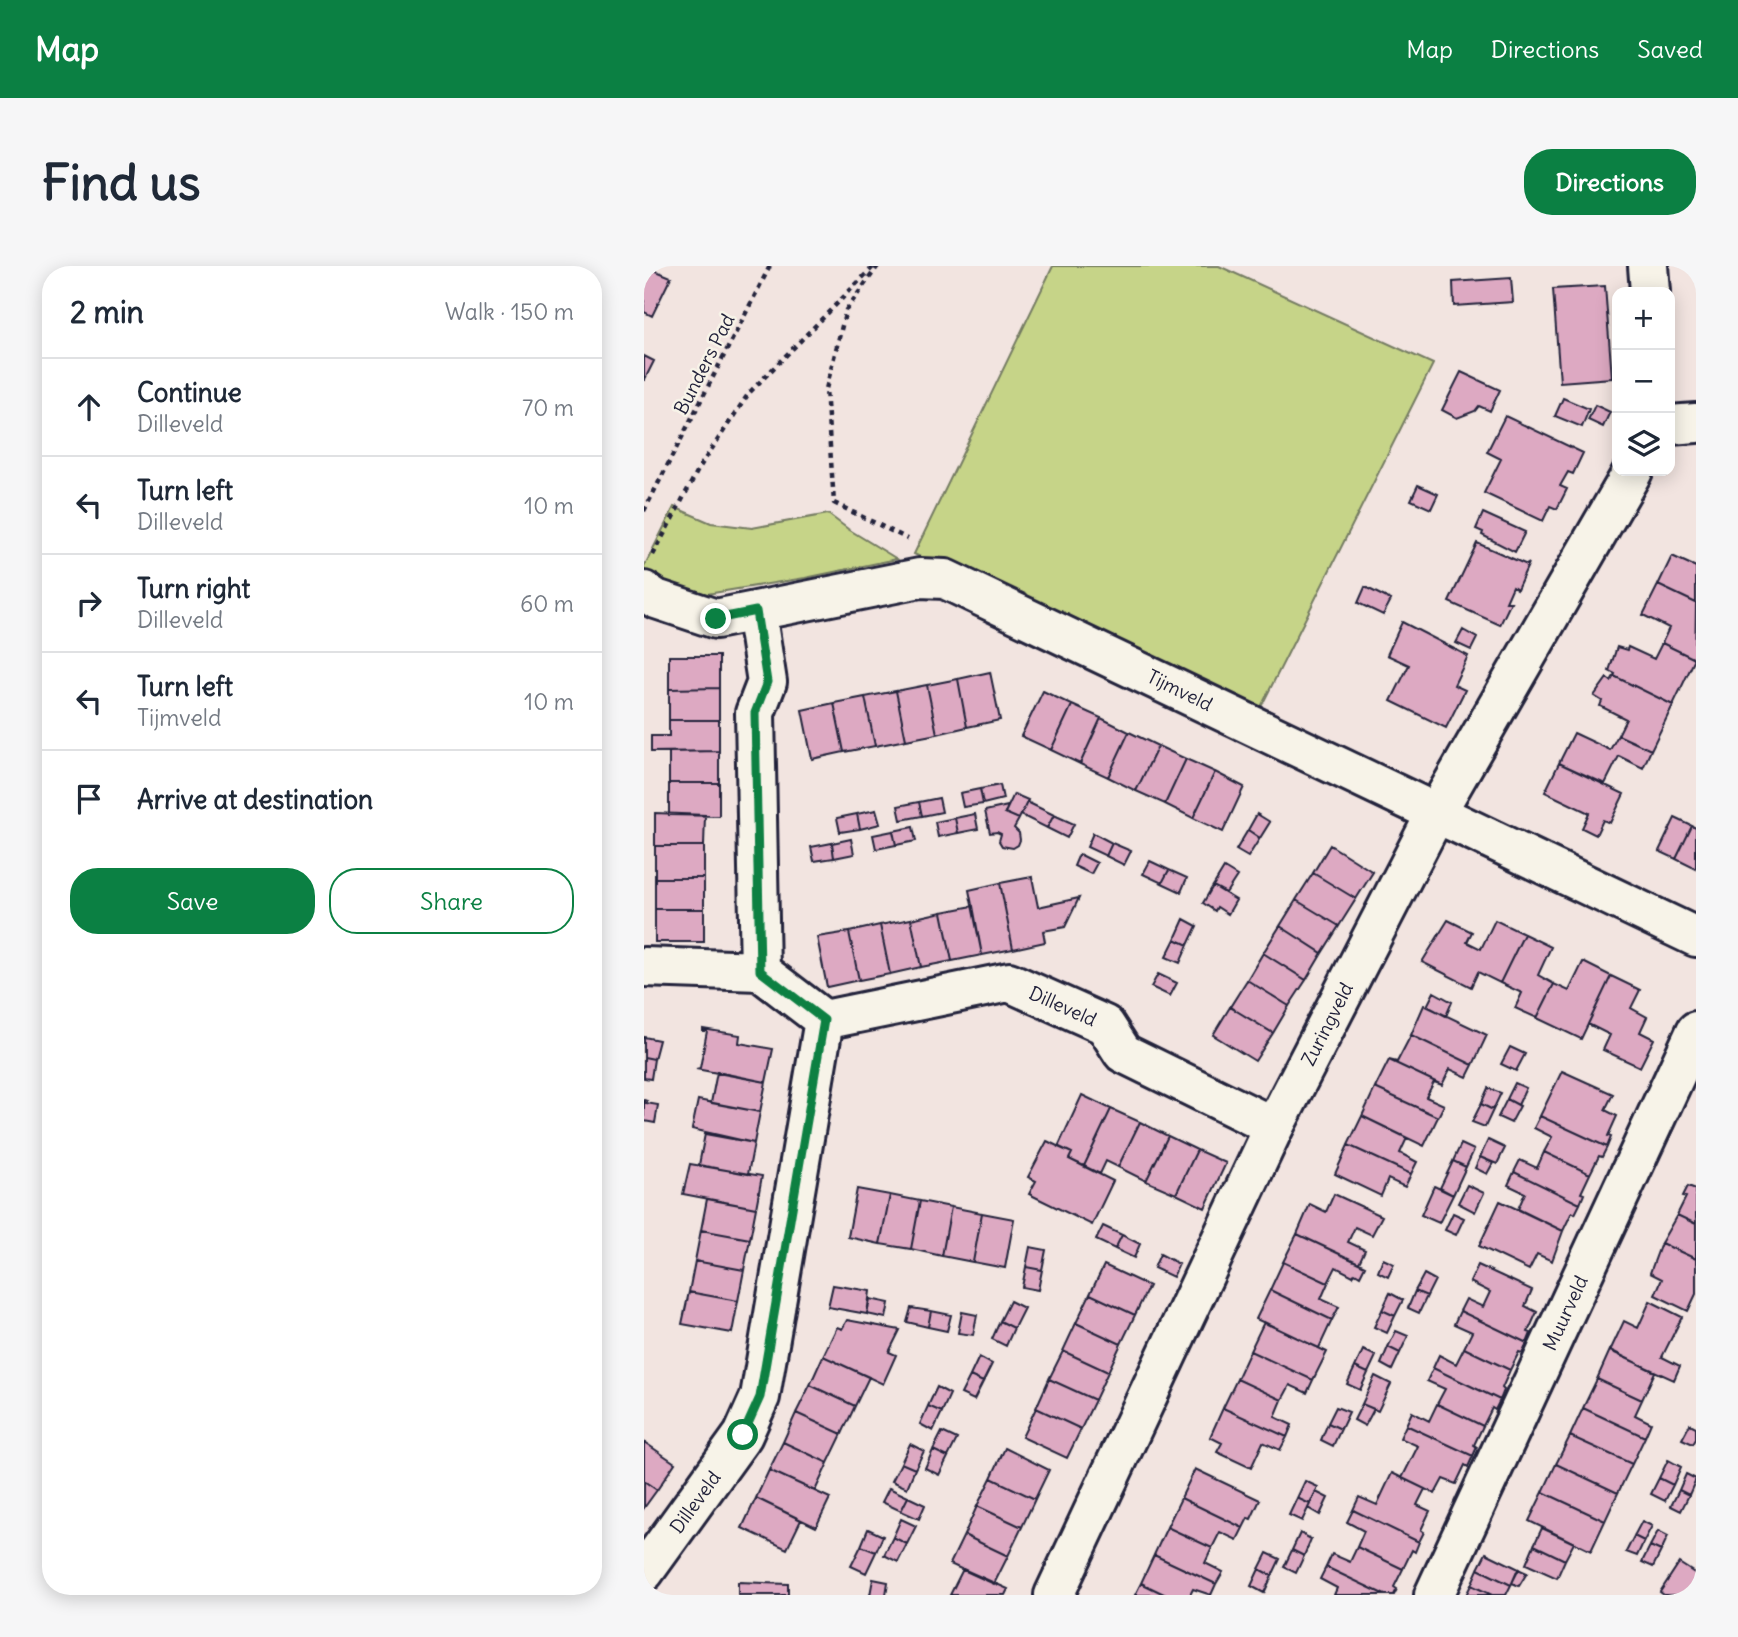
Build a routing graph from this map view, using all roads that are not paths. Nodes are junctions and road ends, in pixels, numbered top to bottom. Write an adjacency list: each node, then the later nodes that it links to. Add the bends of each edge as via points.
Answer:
1 (1648, 266): 2 (street)
2 (1650, 287)
3 (1696, 422): 4 (street)
4 (1675, 424)
5 (1630, 476): 8 (street, Zuringveld)
6 (647, 576): 7 (street, Tijmveld, via 656,600 716,619)
7 (756, 611): 8 (street, Tijmveld, via 920,578 945,579); 11 (street, via 767,682 755,713)
8 (1436, 813): 9 (street, Tijmveld); 14 (street, Zuringveld)
9 (1696, 937)
10 (644, 967): 11 (street)
11 (760, 971): 12 (street)
12 (824, 1020): 14 (street, Dilleveld, via 1009,982 1105,1025 1124,1053); 15 (street, Dilleveld, via 760,1397 743,1435)
13 (1696, 1031): 17 (street, Muurveld)
14 (1274, 1127): 16 (street, Zuringveld)
15 (644, 1572)
16 (1054, 1595)
17 (1434, 1595)

